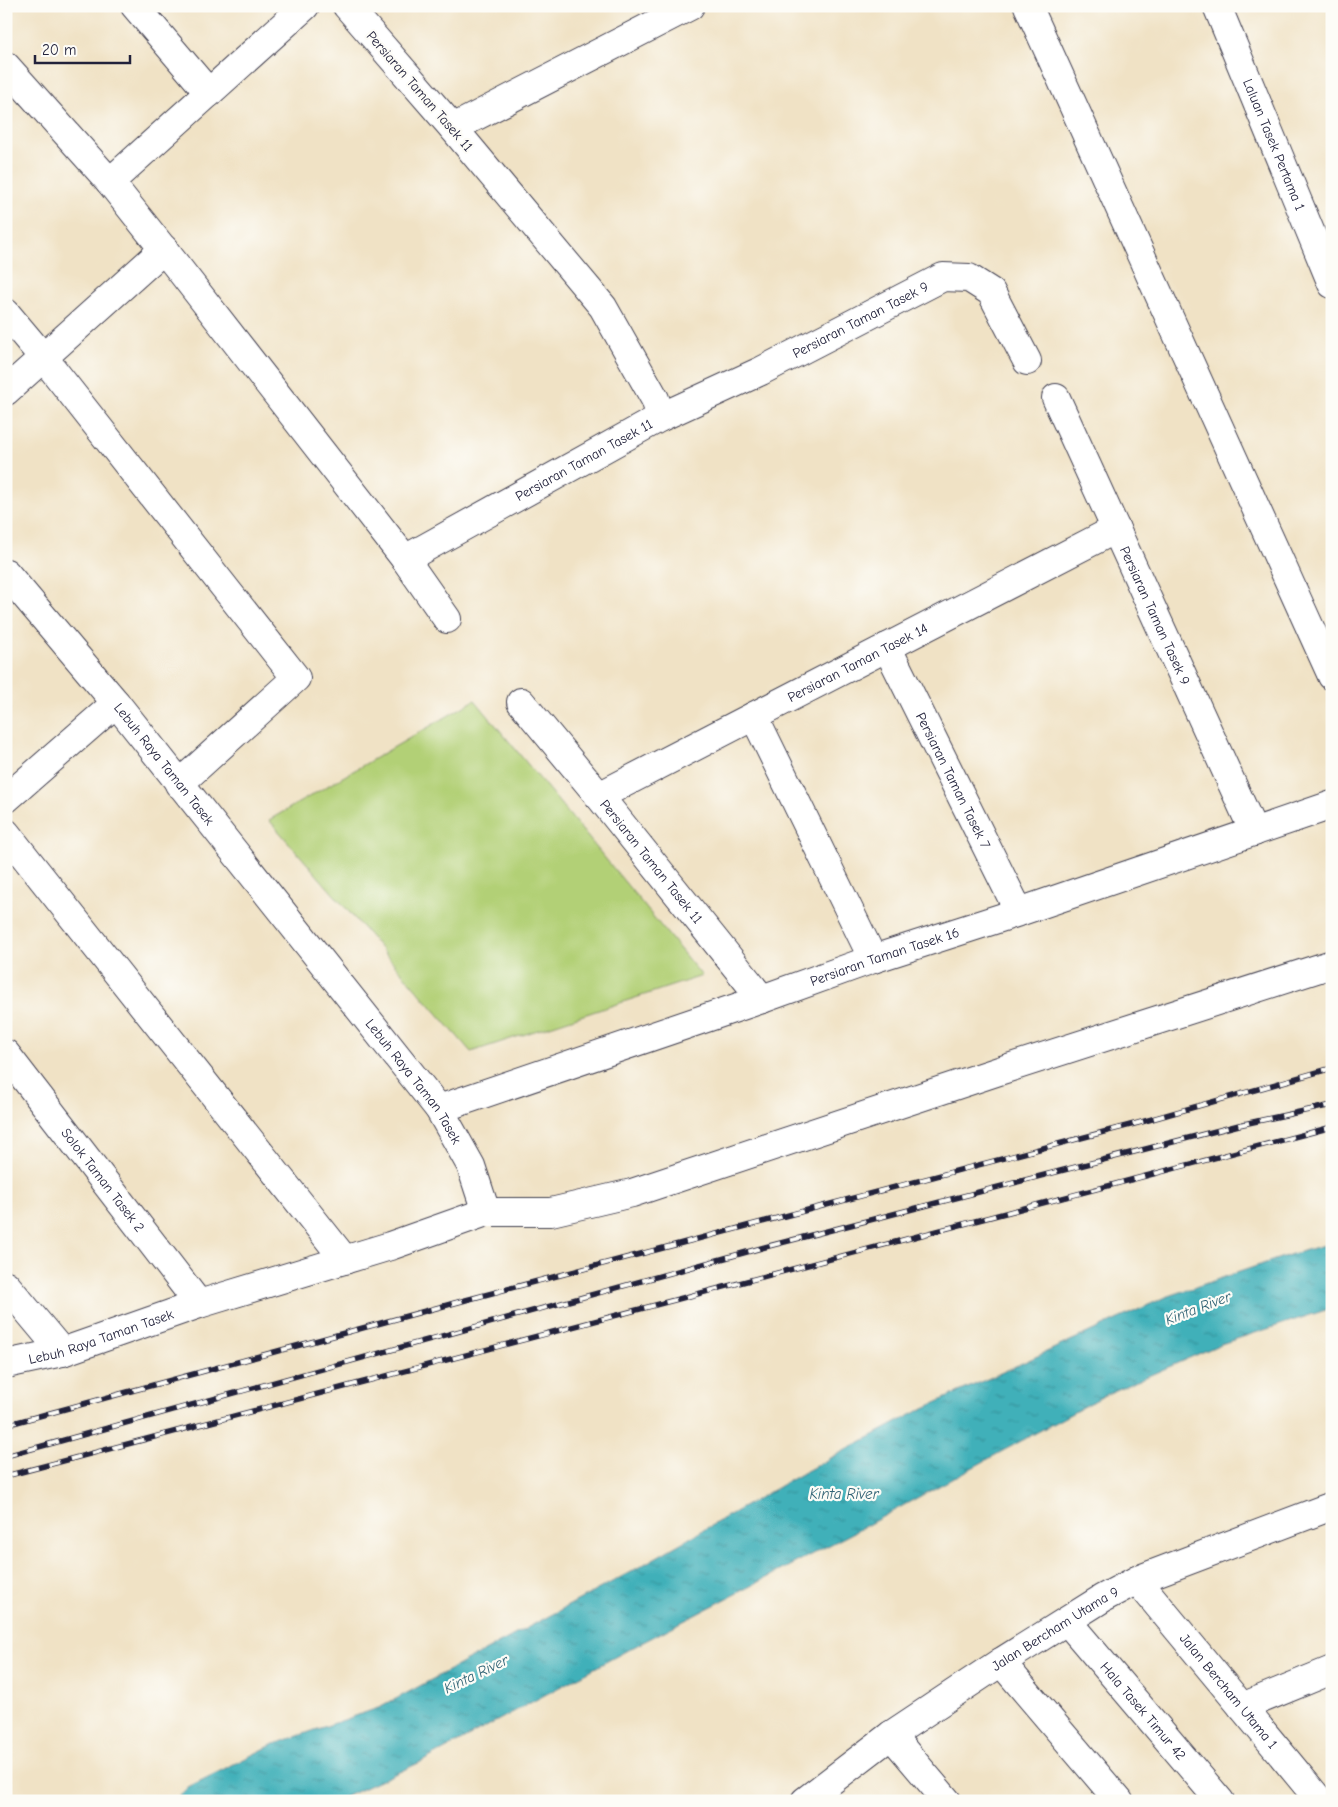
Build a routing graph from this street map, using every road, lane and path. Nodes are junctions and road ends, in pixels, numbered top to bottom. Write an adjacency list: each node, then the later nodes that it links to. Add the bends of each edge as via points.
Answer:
1 (136, 6): 8 (street)
2 (305, 6): 8 (street)
3 (347, 6): 9 (street, Persiaran Taman Tasek 11)
4 (690, 6): 9 (street)
5 (1028, 6): 24 (street)
6 (1217, 6): 12 (street, Laluan Tasek Pertama 1)
7 (6, 66): 10 (street)
8 (209, 93): 10 (street)
9 (453, 128): 18 (street, Persiaran Taman Tasek 11, via 603,307 655,399)
10 (110, 182): 11 (street)
11 (170, 257): 14 (street); 20 (street)
12 (1332, 284)
13 (6, 313): 14 (street)
14 (43, 357): 16 (street); 28 (street, via 296,678)
15 (1027, 361): 18 (street, Persiaran Taman Tasek 9, via 991,292 970,278 943,277 761,371)
16 (6, 391)
17 (1056, 398): 19 (street, Persiaran Taman Tasek 9)
18 (661, 417): 20 (street, Persiaran Taman Tasek 11)
19 (1116, 530): 23 (street, Persiaran Taman Tasek 14); 32 (street, Persiaran Taman Tasek 9)
20 (404, 559): 22 (street)
21 (9, 581): 26 (street, Lebuh Raya Taman Tasek)
22 (447, 619)
23 (887, 648): 27 (street, Persiaran Taman Tasek 14); 34 (street, Persiaran Taman Tasek 7)
24 (1332, 676)
25 (520, 702): 29 (street, Persiaran Taman Tasek 11)
26 (116, 703): 28 (street, Lebuh Raya Taman Tasek); 30 (street)
27 (754, 716): 29 (street, Persiaran Taman Tasek 14); 35 (street)
28 (179, 784): 39 (street, Lebuh Raya Taman Tasek)
29 (599, 796): 37 (street, Persiaran Taman Tasek 11)
30 (6, 799)
31 (1332, 805): 32 (street, Persiaran Taman Tasek 16)
32 (1254, 832): 34 (street, Persiaran Taman Tasek 16)
33 (6, 833): 41 (street)
34 (1019, 912): 35 (street, Persiaran Taman Tasek 16)
35 (873, 959): 37 (street, Persiaran Taman Tasek 16)
36 (1332, 964): 40 (street, via 632,1193 551,1212)
37 (762, 999): 39 (street, Persiaran Taman Tasek 16)
38 (6, 1054): 43 (street, Solok Taman Tasek 2)
39 (439, 1109): 40 (street, Lebuh Raya Taman Tasek, via 471,1166)
40 (486, 1212): 41 (street, Lebuh Raya Taman Tasek)
41 (344, 1260): 43 (street, Lebuh Raya Taman Tasek)
42 (6, 1285): 44 (street)
43 (199, 1304): 44 (street, Lebuh Raya Taman Tasek)
44 (62, 1352): 45 (street, Lebuh Raya Taman Tasek)
45 (6, 1364)
46 (1332, 1506): 47 (street, Jalan Bercham Utama 9)
47 (1137, 1580): 48 (street, Jalan Bercham Utama 9); 51 (street, Jalan Bercham Utama 1)
48 (1067, 1621): 49 (street, Jalan Bercham Utama 9); 56 (street, Hala Tasek Timur 42)
49 (1001, 1662): 52 (street, Jalan Bercham Utama 9); 55 (street)
50 (1332, 1670): 51 (street)
51 (1242, 1707): 57 (street, Jalan Bercham Utama 1)
52 (891, 1735): 53 (street, Jalan Bercham Utama 9); 54 (street)
53 (805, 1801)
54 (946, 1801)
55 (1119, 1801)
56 (1220, 1801)
57 (1320, 1801)

